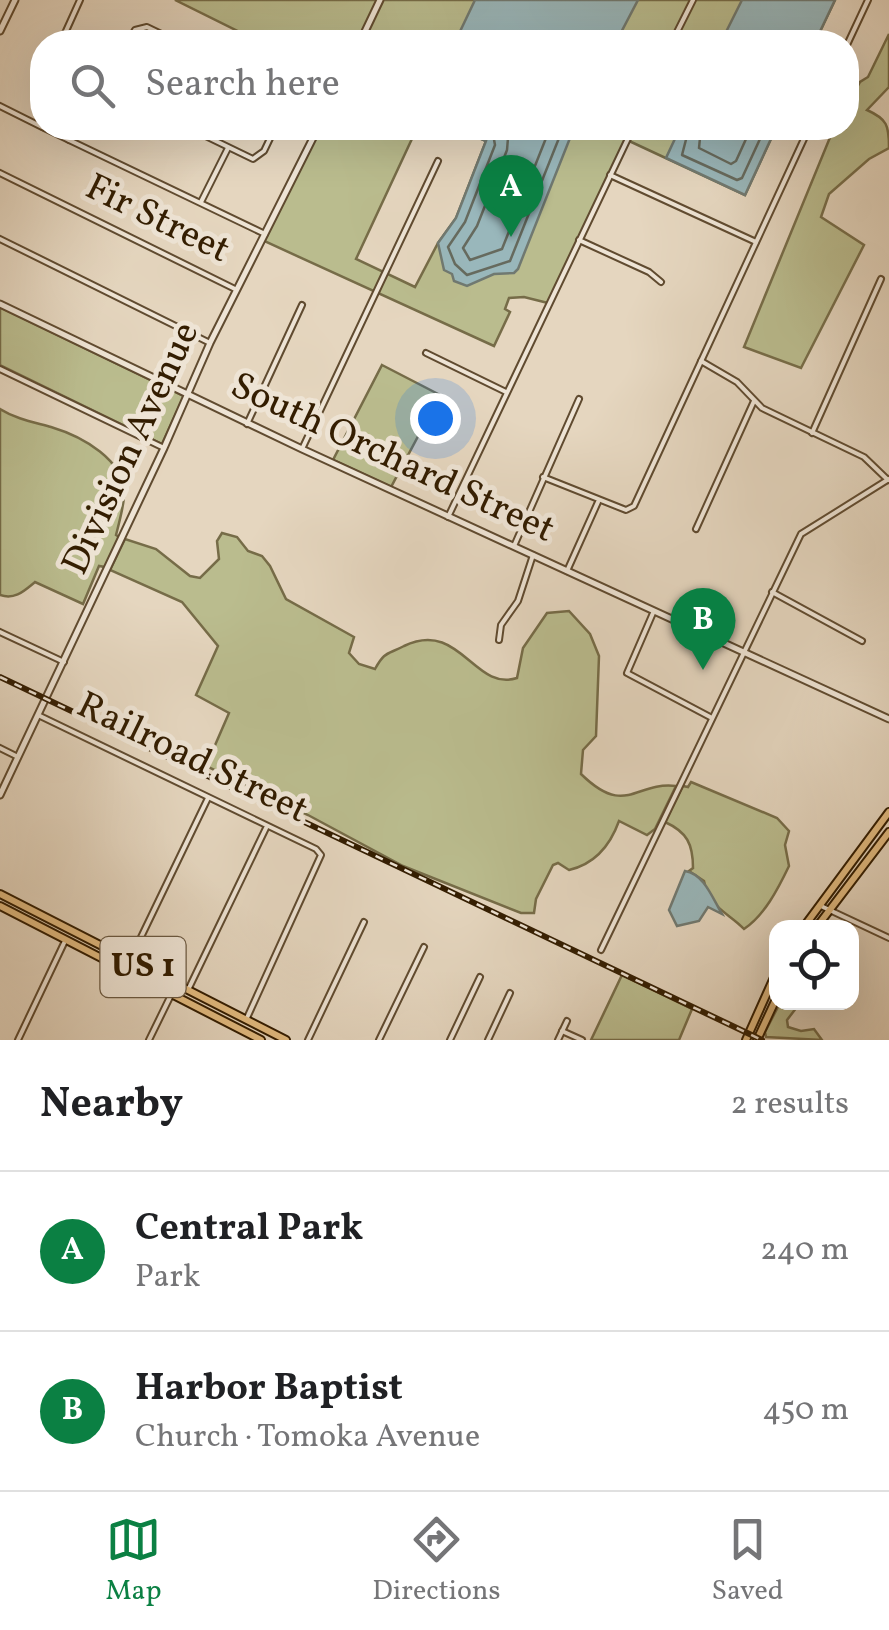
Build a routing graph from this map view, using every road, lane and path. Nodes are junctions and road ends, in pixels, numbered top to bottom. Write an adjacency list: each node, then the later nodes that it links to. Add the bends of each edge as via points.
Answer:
1 (15, 0): 10 (street)
2 (80, 0): 6 (street)
3 (380, 0): 7 (street)
4 (693, 0): 8 (street)
5 (868, 0): 9 (street)
6 (66, 30)
7 (366, 30)
8 (678, 30)
9 (854, 30)
10 (0, 32)
11 (0, 106): 12 (street)
12 (30, 120)
13 (69, 140): 23 (street)
14 (218, 140): 19 (street)
15 (268, 140): 19 (street, via 253,159)
16 (312, 140): 24 (street, Division Avenue)
17 (627, 140): 22 (street)
18 (803, 140): 27 (street)
19 (228, 147): 23 (street)
20 (438, 162): 44 (street)
21 (0, 173): 30 (street, Fir Street)
22 (610, 175): 26 (street); 27 (street)
23 (201, 202): 24 (street)
24 (265, 234): 30 (street, Division Avenue)
25 (0, 240): 33 (street)
26 (579, 240): 29 (street); 37 (street)
27 (756, 242): 35 (street)
28 (881, 279): 42 (street)
29 (661, 282)
30 (235, 289): 33 (street, Division Avenue)
31 (0, 304): 38 (street, South Orchard Street)
32 (302, 305): 41 (street)
33 (210, 343): 38 (street, Division Avenue)
34 (426, 353): 37 (street)
35 (702, 361): 40 (street); 47 (street, via 632,507)
36 (0, 369): 43 (street)
37 (506, 392): 48 (street)
38 (188, 395): 41 (street, South Orchard Street); 43 (street, Division Avenue)
39 (579, 399): 45 (street)
40 (754, 401): 42 (street); 49 (street)
41 (247, 424): 44 (street, South Orchard Street)
42 (812, 433): 46 (street, via 872,462)
43 (164, 448): 59 (street, Division Avenue)
44 (302, 450): 48 (street, South Orchard Street)
45 (543, 477): 47 (street); 50 (street)
46 (888, 480): 53 (street, via 800,534)
47 (599, 500): 52 (street)
48 (448, 517): 50 (street, South Orchard Street)
49 (696, 529)
50 (514, 546): 51 (street, South Orchard Street)
51 (533, 555): 52 (street, South Orchard Street); 56 (street)
52 (568, 570): 54 (street, South Orchard Street)
53 (772, 592): 57 (street); 58 (street)
54 (653, 613): 58 (street, South Orchard Street); 61 (street, via 627,672)
55 (0, 632): 59 (street)
56 (499, 640)
57 (862, 641)
58 (741, 653): 61 (street); 62 (street, South Orchard Street)
59 (64, 662): 60 (street, Division Avenue)
60 (38, 715): 64 (street, Division Avenue); 66 (street, Railroad Street)
61 (712, 718): 82 (street)
62 (889, 719)
63 (0, 748): 64 (street)
64 (18, 757): 65 (street, Division Avenue)
65 (0, 795)
66 (208, 797): 69 (street, Railroad Street); 83 (street)
67 (889, 812): 68 (main road)
68 (881, 824): 71 (main road); 73 (main road)
69 (267, 826): 86 (street); 91 (street, Railroad Street, via 321,855)
70 (889, 832): 71 (main road)
71 (877, 848): 75 (main road)
72 (0, 894): 83 (main road, US 1)
73 (818, 904): 75 (street); 76 (main road)
74 (0, 906): 80 (main road, US 1)
75 (829, 910): 77 (main road); 79 (street)
76 (808, 920)
77 (822, 920)
78 (364, 922): 98 (street)
79 (889, 938)
80 (66, 939): 84 (main road, US 1); 94 (street)
81 (424, 947): 99 (street)
82 (600, 950)
83 (130, 960): 84 (main road); 86 (main road, US 1)
84 (112, 963): 87 (main road, US 1)
85 (480, 977): 100 (street)
86 (188, 990): 91 (main road, US 1)
87 (171, 994): 95 (street); 96 (main road, US 1)
88 (510, 994): 101 (street)
89 (769, 1003): 104 (main road)
90 (769, 1008): 105 (main road)
91 (246, 1020): 97 (main road, US 1)
92 (567, 1021): 93 (street)
93 (562, 1031): 102 (street); 103 (street)
94 (18, 1040)
95 (149, 1040)
96 (261, 1040)
97 (286, 1040)
98 (308, 1040)
99 (379, 1040)
100 (450, 1040)
101 (488, 1040)
102 (558, 1040)
103 (582, 1040)
104 (746, 1040)
105 (757, 1040)

